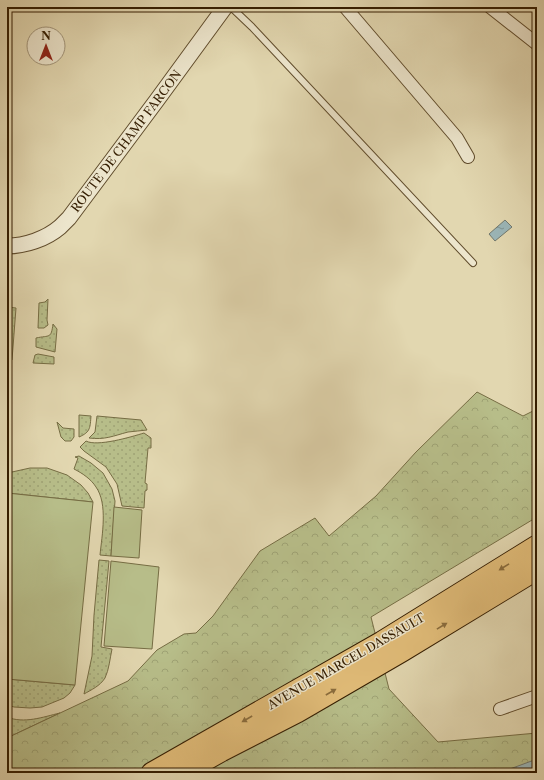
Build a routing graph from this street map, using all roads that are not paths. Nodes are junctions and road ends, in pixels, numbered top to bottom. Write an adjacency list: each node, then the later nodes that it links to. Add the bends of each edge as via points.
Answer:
1 (225, 7): 7 (street, ROUTE DE CHAMP FARCON, via 60,228 35,241)
2 (231, 7): 8 (lane)
3 (345, 7): 6 (street, via 458,138)
4 (490, 7): 5 (street)
5 (537, 44)
6 (468, 157)
7 (7, 246)
8 (473, 264)
9 (537, 546): 14 (highway, AVENUE MARCEL DASSAULT, one-way to 14, via 382,642)
10 (537, 568): 13 (highway, AVENUE MARCEL DASSAULT, one-way to 10)
11 (537, 696): 12 (street)
12 (500, 709)
13 (297, 712): 15 (highway); 16 (highway)
14 (152, 773)
15 (182, 773)
16 (206, 773)

